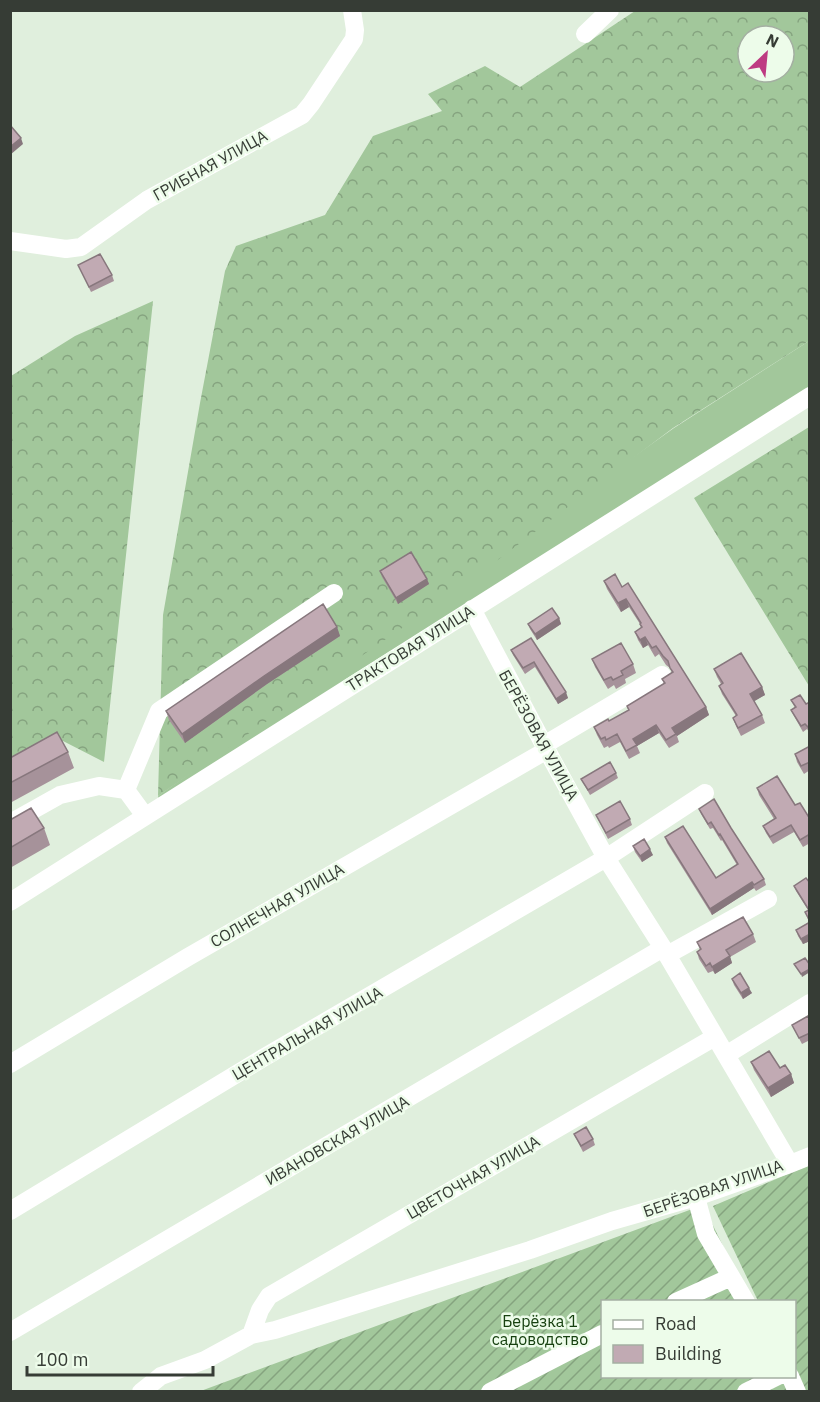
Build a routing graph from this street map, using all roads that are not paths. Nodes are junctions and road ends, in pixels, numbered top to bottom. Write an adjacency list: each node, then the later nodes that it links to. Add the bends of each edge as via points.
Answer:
1 (352, 10): 4 (street, ГРИБНАЯ УЛИЦА, via 354,39 302,115 147,200 81,248)
2 (610, 10): 3 (street)
3 (585, 34)
4 (10, 240)
5 (810, 396): 7 (street, ТРАКТОВАЯ УЛИЦА)
6 (334, 593): 10 (street, via 159,711)
7 (472, 609): 9 (street, БЕРЁЗОВАЯ УЛИЦА); 12 (street, ТРАКТОВАЯ УЛИЦА)
8 (663, 675): 9 (street, СОЛНЕЧНАЯ УЛИЦА)
9 (545, 747): 14 (street, БЕРЁЗОВАЯ УЛИЦА); 21 (street, СОЛНЕЧНАЯ УЛИЦА)
10 (126, 790): 12 (street); 13 (street, via 99,786 60,795)
11 (705, 793): 14 (street, ЦЕНТРАЛЬНАЯ УЛИЦА)
12 (145, 816): 16 (street, ТРАКТОВАЯ УЛИЦА)
13 (10, 823)
14 (606, 858): 17 (street, БЕРЁЗОВАЯ УЛИЦА); 25 (street, ЦЕНТРАЛЬНАЯ УЛИЦА)
15 (768, 899): 17 (street, ИВАНОВСКАЯ УЛИЦА)
16 (10, 902)
17 (665, 951): 19 (street, БЕРЁЗОВАЯ УЛИЦА); 29 (street, ИВАНОВСКАЯ УЛИЦА)
18 (810, 1003): 20 (street)
19 (714, 1036): 20 (street, БЕРЁЗОВАЯ УЛИЦА); 30 (street, ЦВЕТОЧНАЯ УЛИЦА, via 269,1296)
20 (726, 1055): 23 (street, БЕРЁЗОВАЯ УЛИЦА)
21 (10, 1064)
22 (810, 1156): 23 (street)
23 (790, 1164): 24 (street, БЕРЁЗОВАЯ УЛИЦА)
24 (696, 1197): 26 (street, via 706,1234); 30 (street, БЕРЁЗОВАЯ УЛИЦА)
25 (10, 1211)
26 (731, 1277): 27 (street); 28 (street)
27 (680, 1300)
28 (745, 1300)
29 (10, 1332)
30 (252, 1335): 34 (street, БЕРЁЗОВАЯ УЛИЦА, via 205,1360 161,1376)
31 (601, 1335): 35 (street)
32 (776, 1378): 36 (street)
33 (790, 1378): 37 (street)
34 (141, 1392)
35 (490, 1392)
36 (746, 1392)
37 (797, 1392)

